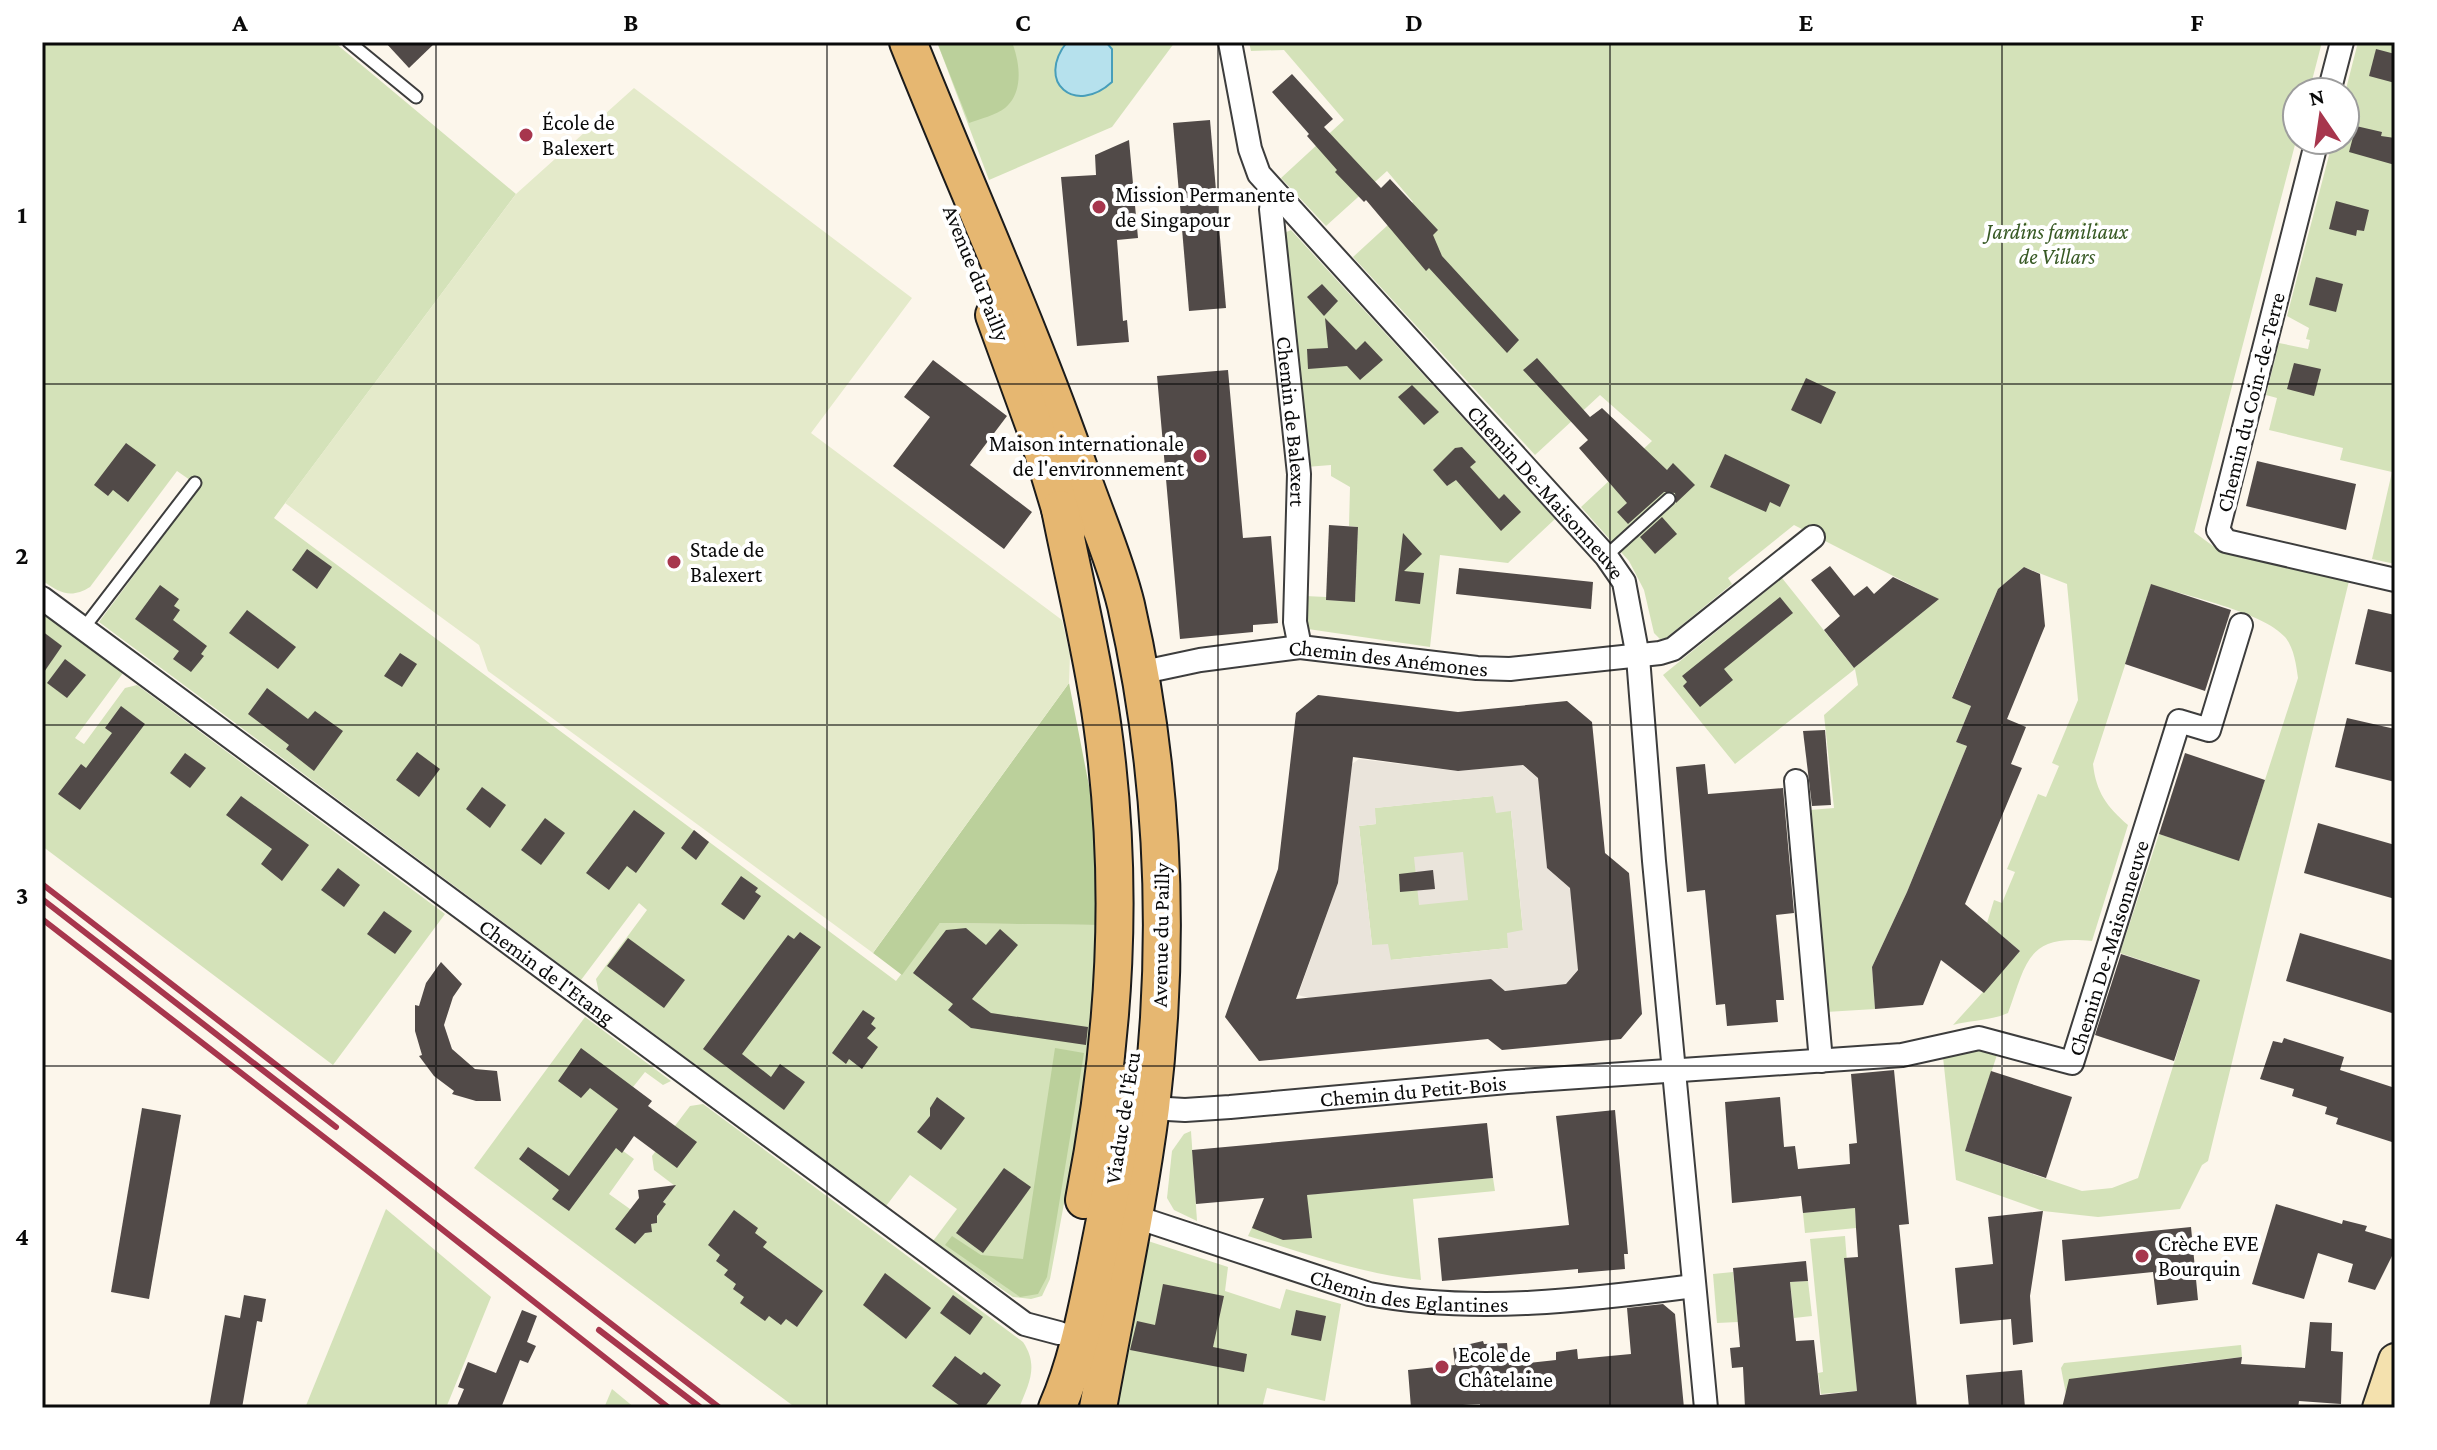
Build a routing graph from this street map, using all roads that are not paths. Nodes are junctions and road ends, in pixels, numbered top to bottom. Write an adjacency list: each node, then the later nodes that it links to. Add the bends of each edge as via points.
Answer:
1 (349, 42): 7 (lane)
2 (883, 42): 13 (main road, Avenue du Pailly, via 1011,358)
3 (908, 42): 10 (main road, Avenue du Pailly)
4 (1230, 42): 9 (street, Chemin De-Maisonneuve, via 1250,149 1259,174)
5 (2342, 42): 6 (street)
6 (2333, 76)
7 (416, 97)
8 (2313, 156): 16 (street, Chemin du Coin-de-Terre, via 2218,530 2226,541)
9 (1279, 197): 15 (street, Chemin De-Maisonneuve); 20 (street, Chemin de Balexert, via 1271,209 1299,474 1295,622)
10 (1079, 468): 22 (main road, Avenue du Pailly, via 1117,575); 23 (main road, Avenue du Pailly, via 1109,607)
11 (195, 483): 19 (lane)
12 (1669, 499): 15 (lane)
13 (1060, 509): 23 (main road, Avenue du Pailly); 30 (main road, Avenue du Pailly, via 1102,721 1115,881 1111,1023)
14 (1813, 537): 21 (street, Chemin des Anémones, via 1673,649)
15 (1606, 556): 21 (street, Chemin De-Maisonneuve, via 1624,582)
16 (2387, 578)
17 (42, 598): 19 (street, Chemin de l'Etang)
18 (2241, 625): 25 (street, Chemin De-Maisonneuve, via 2209,730 2179,721 2072,1063 1979,1038 1902,1055)
19 (83, 629): 30 (street, Chemin de l'Etang, via 1025,1324)
20 (1300, 647): 21 (street, Chemin des Anémones, via 1510,669); 22 (street, Chemin des Anémones)
21 (1638, 657): 26 (street, Chemin De-Maisonneuve)
22 (1139, 673): 27 (main road, Avenue du Pailly, via 1162,866 1162,953)
23 (1124, 725): 32 (main road, Viaduc de l'Écu, via 1138,875 1134,1038 1118,1155 1076,1356)
24 (1796, 781): 25 (street)
25 (1821, 1061): 26 (street, Chemin De-Maisonneuve)
26 (1674, 1071): 27 (street, Chemin du Petit-Bois, via 1230,1107); 29 (street, Chemin De-Maisonneuve)
27 (1150, 1108): 28 (main road, Avenue du Pailly)
28 (1133, 1216): 29 (street, Chemin des Eglantines, via 1369,1294 1407,1301 1587,1299); 33 (main road, Avenue du Pailly)
29 (1694, 1286): 34 (street, Chemin De-Maisonneuve)
30 (1059, 1333): 32 (main road, Avenue du Pailly)
31 (2395, 1360): 35 (street)
32 (1050, 1400)
33 (1098, 1408)
34 (1706, 1408)
35 (2379, 1408)

